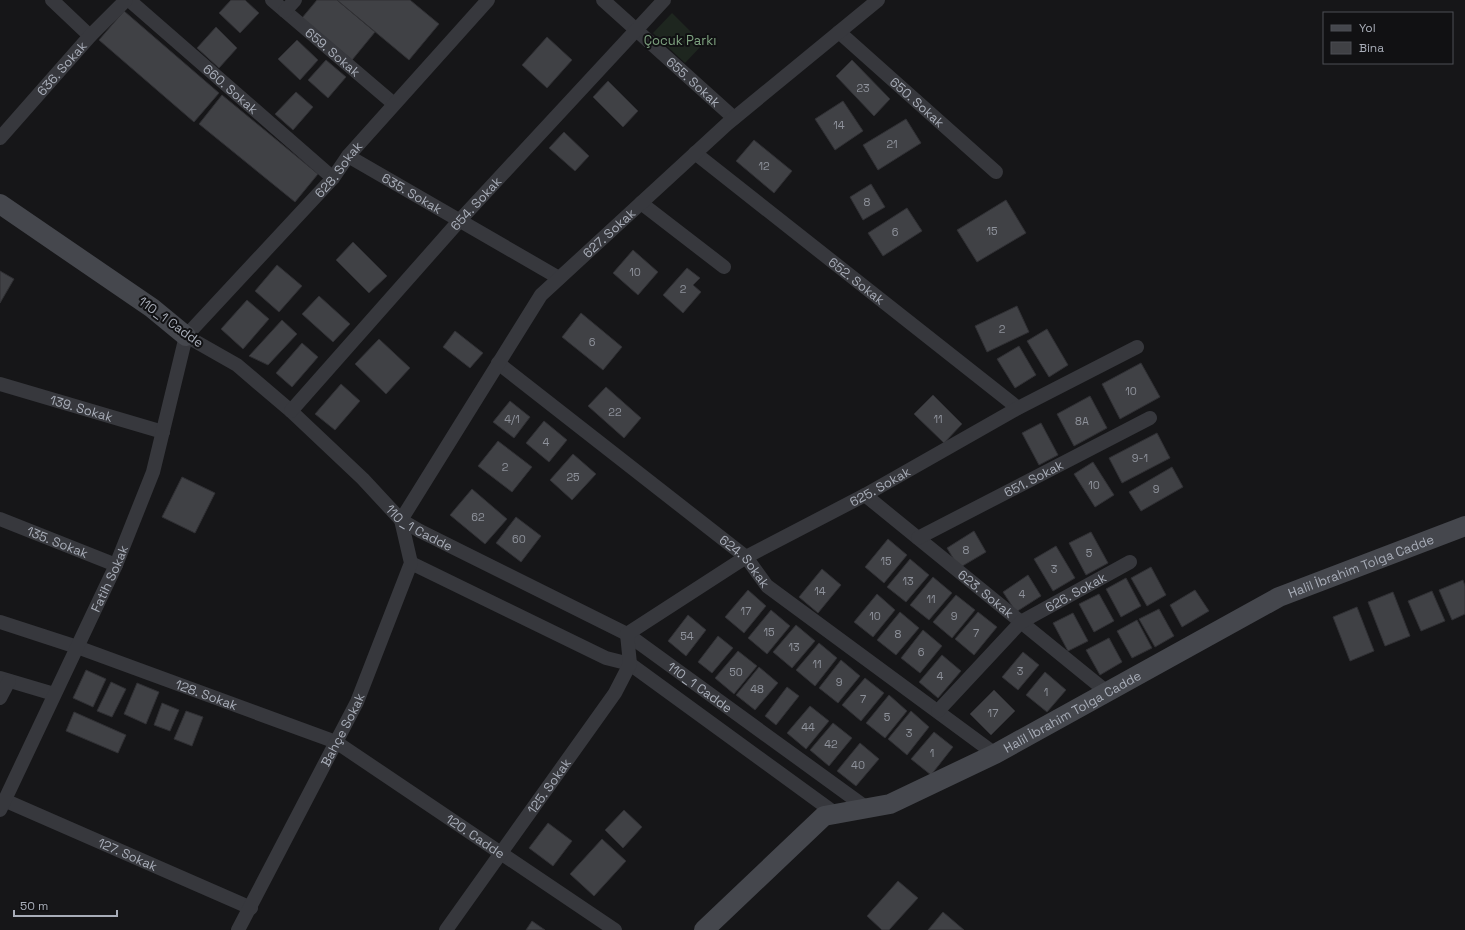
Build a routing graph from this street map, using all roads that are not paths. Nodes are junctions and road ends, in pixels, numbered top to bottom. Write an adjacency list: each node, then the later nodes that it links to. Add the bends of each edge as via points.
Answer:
1 (52, 0): 13 (street)
2 (126, 0): 13 (street, 636. Sokak)
3 (129, 0): 20 (street, 660. Sokak)
4 (272, 0): 10 (street, 659. Sokak)
5 (295, 0): 10 (street)
6 (488, 0): 14 (street, 628. Sokak)
7 (603, 0): 11 (street, 655. Sokak)
8 (664, 0): 11 (street, 654. Sokak)
9 (878, 0): 12 (street, 627. Sokak)
10 (285, 11): 14 (street, 659. Sokak)
11 (635, 29): 15 (street, 655. Sokak); 23 (street, 654. Sokak)
12 (839, 32): 15 (street, 627. Sokak); 19 (street, 650. Sokak)
13 (90, 36): 16 (street, 636. Sokak)
14 (394, 104): 18 (street, 628. Sokak)
15 (734, 118): 17 (street, 627. Sokak)
16 (0, 138)
17 (695, 153): 21 (street, 627. Sokak); 30 (street, 652. Sokak)
18 (348, 156): 20 (street, 628. Sokak); 23 (street, 635. Sokak)
19 (996, 172)
20 (333, 178): 26 (street, 628. Sokak)
21 (641, 203): 24 (street); 25 (street, 627. Sokak)
22 (0, 204): 26 (street, 110_1 Cadde, via 152,308)
23 (460, 220): 25 (street, 635. Sokak); 31 (street, 654. Sokak)
24 (724, 267)
25 (559, 278): 28 (street, 627. Sokak, via 540,295)
26 (186, 336): 31 (street, 110_1 Cadde, via 237,365); 33 (street, Fatih Sokak)
27 (1137, 347): 30 (street, 625. Sokak)
28 (498, 363): 36 (street, 627. Sokak); 39 (street, 624. Sokak)
29 (0, 384): 33 (street, 139. Sokak)
30 (1018, 408): 34 (street, 625. Sokak)
31 (291, 411): 36 (street, 110_1 Cadde, via 363,479)
32 (1150, 418): 38 (street, 651. Sokak)
33 (163, 432): 42 (street, Fatih Sokak, via 153,472)
34 (865, 495): 38 (street, 623. Sokak); 39 (street, 625. Sokak)
35 (0, 518): 42 (street, 135. Sokak)
36 (400, 520): 41 (street); 45 (street, 110_1 Cadde)
37 (1465, 526): 49 (street, Halil İbrahim Tolga Cadde, via 1279,598)
38 (918, 538): 44 (street, 623. Sokak)
39 (746, 557): 45 (street, 625. Sokak); 52 (street, 624. Sokak, via 767,586)
40 (1130, 562): 44 (street, 626. Sokak)
41 (411, 563): 47 (street, 110_1 Cadde, via 606,658); 53 (street, Bahçe Sokak, via 357,702)
42 (116, 565): 46 (street, Fatih Sokak)
43 (0, 622): 46 (street, 128. Sokak)
44 (1021, 622): 49 (street, 623. Sokak); 52 (street, 626. Sokak)
45 (627, 634): 47 (street); 56 (street, 110_1 Cadde)
46 (77, 647): 50 (street, Fatih Sokak); 53 (street, 128. Sokak)
47 (630, 664): 57 (street, 110_1 Cadde); 58 (street, 125. Sokak, via 615,694)
48 (4, 679): 50 (street); 51 (street)
49 (1108, 692): 54 (street, Halil İbrahim Tolga Cadde)
50 (54, 694): 55 (street, Fatih Sokak)
51 (0, 698)
52 (938, 711): 54 (street, 624. Sokak)
53 (336, 742): 58 (street, 120. Cadde); 59 (street, Bahçe Sokak)
54 (995, 754): 56 (street, Halil İbrahim Tolga Cadde, via 890,804)
55 (2, 805): 59 (street, 127. Sokak)
56 (868, 809): 57 (street, Halil İbrahim Tolga Cadde)
57 (836, 814): 63 (street, Halil İbrahim Tolga Cadde, via 824,816)
58 (501, 853): 61 (street, 125. Sokak); 62 (street, 120. Cadde)
59 (251, 908): 60 (street, Bahçe Sokak)
60 (238, 930)
61 (446, 930)
62 (615, 930)
63 (704, 930)

